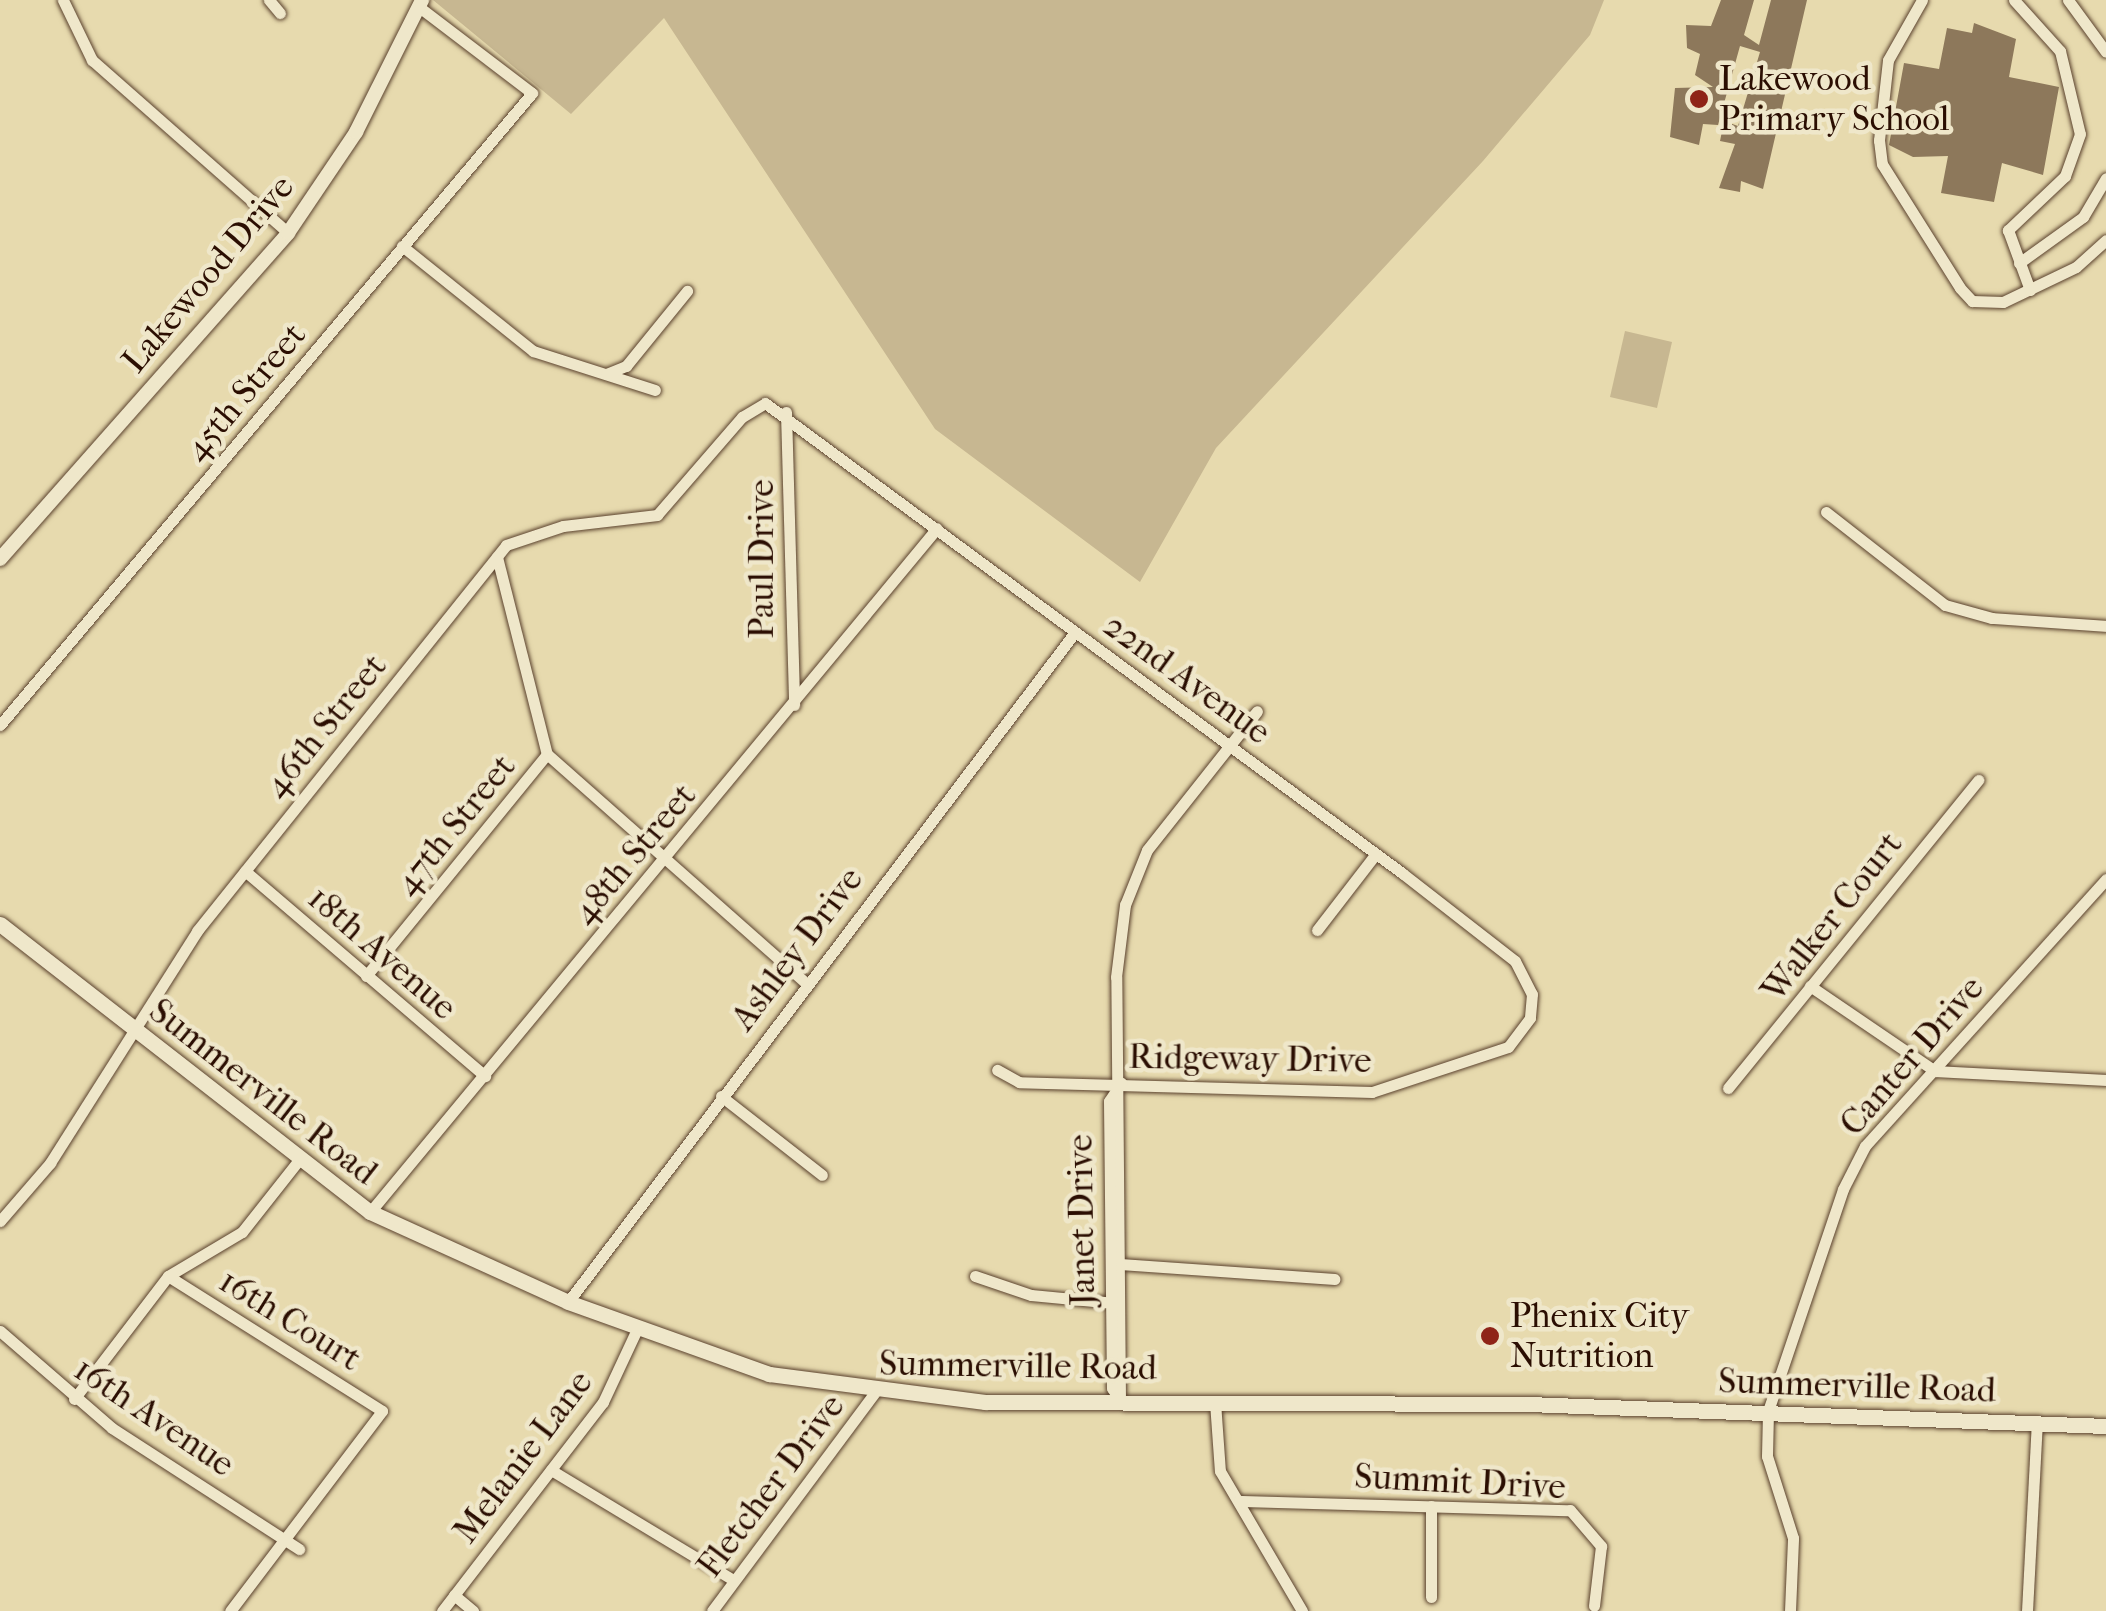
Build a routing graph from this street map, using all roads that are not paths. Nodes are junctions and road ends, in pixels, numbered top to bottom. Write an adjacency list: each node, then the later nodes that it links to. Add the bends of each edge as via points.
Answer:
1 (63, 0): 10 (street, via 92,60)
2 (269, 0): 7 (street)
3 (1922, 0): 14 (street, via 1888,60 1882,164 1972,301)
4 (2014, 0): 13 (street, via 2060,51 2080,134 2065,176 2008,230)
5 (2068, 0): 8 (street)
6 (420, 4): 10 (street, Lakewood Drive, via 356,132); 12 (street, 45th Street, via 532,93)
7 (280, 12)
8 (2106, 52)
9 (2106, 178): 13 (street, via 2083,218)
10 (288, 232): 22 (street, Lakewood Drive)
11 (2106, 240): 14 (street)
12 (402, 246): 16 (street, via 533,350); 27 (street, 45th Street)
13 (2019, 262): 14 (street)
14 (2030, 290)
15 (687, 291): 16 (street, via 626,366)
16 (606, 374): 17 (street)
17 (654, 390)
18 (786, 412): 20 (street, 22nd Avenue); 21 (street, 46th Street, via 753,407 657,515 528,534); 25 (street, Paul Drive)
19 (1826, 512): 23 (street, via 1946,604 1992,618)
20 (938, 528): 24 (street, 22nd Avenue); 25 (street, 48th Street)
21 (497, 556): 29 (street); 33 (street, 46th Street)
22 (0, 559)
23 (2106, 626)
24 (1075, 632): 28 (street, 22nd Avenue); 38 (street, Ashley Drive)
25 (794, 705): 32 (street, 48th Street)
26 (1257, 711): 28 (street, Janet Drive)
27 (0, 725)
28 (1231, 744): 31 (street, 22nd Avenue); 46 (street, Janet Drive, via 1147,850 1125,905)
29 (546, 754): 32 (street); 37 (street, 47th Street)
30 (1978, 780): 39 (street, Walker Court)
31 (1375, 854): 36 (street); 40 (street, 22nd Avenue, via 1515,961)
32 (662, 865): 38 (street); 44 (street, 48th Street)
33 (244, 870): 37 (street, 18th Avenue); 41 (street, 46th Street)
34 (2106, 878): 43 (street, Canter Drive)
35 (0, 924): 41 (main road, Summerville Road)
36 (1317, 930)
37 (366, 976): 44 (street, 18th Avenue)
38 (806, 983): 48 (street, Ashley Drive)
39 (1810, 986): 43 (street); 47 (street, Walker Court)
40 (1532, 1006): 46 (street, Ridgeway Drive, via 1508,1048 1372,1092)
41 (134, 1031): 49 (main road, Summerville Road); 52 (street, 46th Street, via 50,1163)
42 (998, 1070): 46 (street, Ridgeway Drive, via 1020,1082)
43 (1936, 1071): 45 (street); 66 (street, Canter Drive, via 1853,1167)
44 (485, 1076): 51 (street, 48th Street)
45 (2106, 1080)
46 (1121, 1083): 53 (street, Janet Drive)
47 (1728, 1088)
48 (721, 1096): 50 (street); 57 (street, Ashley Drive)
49 (298, 1160): 51 (main road, Summerville Road); 54 (street, via 242,1232)
50 (822, 1174)
51 (370, 1212): 57 (main road, Summerville Road)
52 (0, 1220)
53 (1117, 1264): 56 (street); 58 (street, Janet Drive); 59 (street, Janet Drive)
54 (168, 1276): 63 (street); 72 (street, 16th Court, via 382,1411)
55 (974, 1276): 59 (street, via 1031,1295)
56 (1334, 1279)
57 (568, 1302): 60 (main road, Summerville Road)
58 (1124, 1302): 59 (street); 64 (street, Janet Drive)
59 (1110, 1303): 64 (street, Janet Drive, via 1112,1388)
60 (637, 1329): 62 (main road, Summerville Road, via 769,1374); 69 (street, Melanie Lane, via 603,1402)
61 (0, 1330): 63 (street, 16th Avenue)
62 (874, 1394): 64 (main road, Summerville Road); 74 (street, Fletcher Drive)
63 (74, 1399): 72 (street, 16th Avenue)
64 (1120, 1400): 65 (main road, Summerville Road)
65 (1215, 1402): 66 (main road, Summerville Road); 70 (street, via 1220,1471)
66 (1768, 1411): 67 (main road, Summerville Road); 83 (street, Canter Drive, via 1767,1456 1793,1538)
67 (2037, 1422): 68 (main road, Summerville Road); 84 (street)
68 (2106, 1426)
69 (551, 1470): 74 (street); 75 (street, Melanie Lane)
70 (1239, 1501): 71 (street, Summit Drive); 82 (street)
71 (1431, 1506): 76 (street); 77 (street, Summit Drive, via 1582,1514 1601,1546)
72 (285, 1540): 73 (street, 16th Avenue); 78 (street)
73 (299, 1549)
74 (734, 1580): 81 (street, Fletcher Drive)
75 (454, 1594): 79 (street, Melanie Lane); 80 (street)
76 (1431, 1597)
77 (1594, 1606)
78 (230, 1611)
79 (442, 1611)
80 (473, 1611)
81 (712, 1611)
82 (1302, 1611)
83 (1790, 1611)
84 (2028, 1611)

